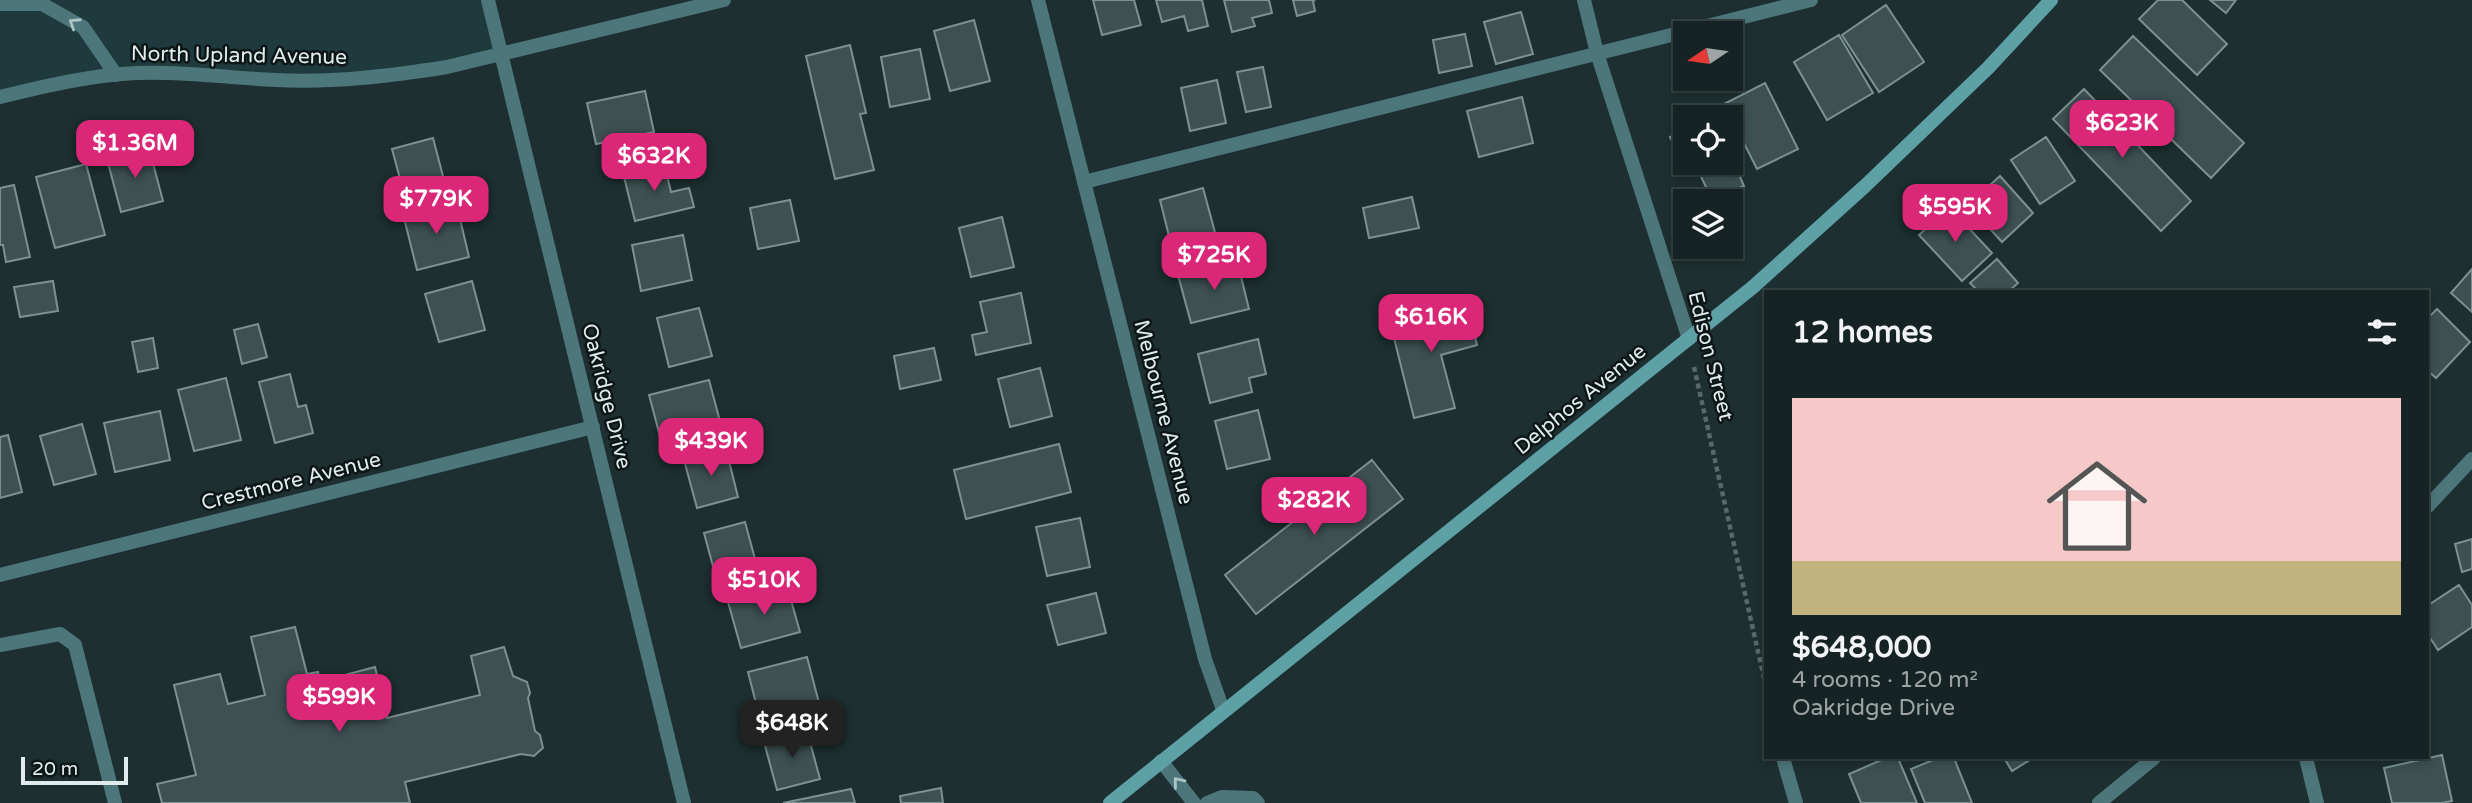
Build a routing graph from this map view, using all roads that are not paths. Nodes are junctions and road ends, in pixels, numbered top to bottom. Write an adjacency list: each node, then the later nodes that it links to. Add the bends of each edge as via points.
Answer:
1 (488, 0): 8 (street, Oakridge Drive)
2 (724, 0): 8 (street, North Upland Avenue)
3 (1038, 0): 12 (street, Melbourne Avenue)
4 (1584, 0): 9 (street, Edison Street)
5 (1811, 0): 9 (street)
6 (2051, 0): 13 (street, Delphos Avenue, via 1865,187)
7 (0, 4): 10 (street, one-way to 7, via 83,27 42,4)
8 (501, 53): 10 (street, North Upland Avenue, via 447,67 325,81 208,74); 14 (street, Oakridge Drive)
9 (1597, 53): 12 (street); 13 (street, Edison Street)
10 (116, 75): 11 (street, North Upland Avenue)
11 (0, 97)
12 (1084, 181): 19 (street, Melbourne Avenue, via 1202,646)
13 (1689, 339): 19 (street, Delphos Avenue)
14 (593, 427): 17 (street, Crestmore Avenue); 25 (street, Oakridge Drive)
15 (2472, 460): 16 (street)
16 (2429, 505)
17 (0, 575)
18 (0, 645): 24 (street, via 60,634 75,645)
19 (1223, 710): 23 (street, Delphos Avenue)
20 (1783, 759): 30 (street)
21 (2153, 759): 31 (street)
22 (2306, 759): 32 (street)
23 (1161, 761): 26 (street, Delphos Avenue); 27 (street, one-way to 23)
24 (115, 803)
25 (684, 803)
26 (1110, 803)
27 (1194, 803)
28 (1207, 803): 29 (street, via 1222,797 1253,797)
29 (1258, 803)
30 (1796, 803)
31 (2099, 803)
32 (2317, 803)

